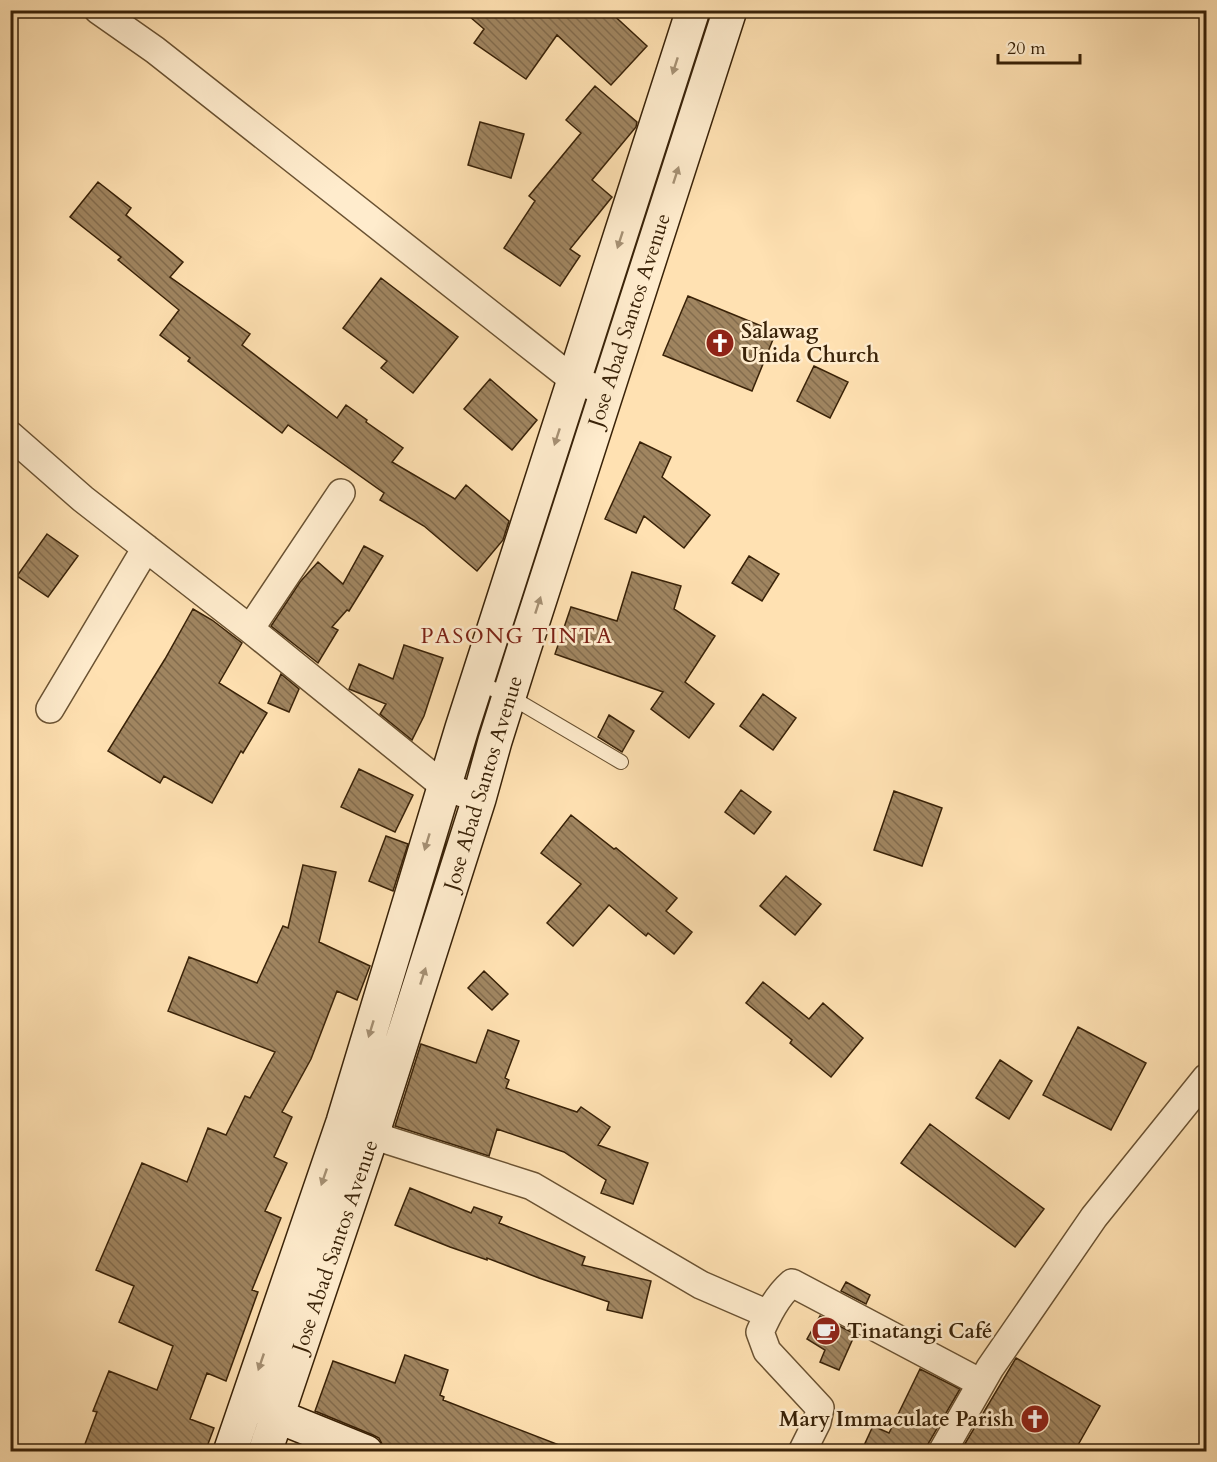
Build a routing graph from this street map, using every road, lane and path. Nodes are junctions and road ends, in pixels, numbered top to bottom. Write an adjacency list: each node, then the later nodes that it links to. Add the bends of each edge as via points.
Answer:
1 (98, 10): 4 (street, via 155,50)
2 (693, 10): 4 (main road, Jose Abad Santos Avenue, one-way to 4)
3 (730, 10): 5 (main road, Jose Abad Santos Avenue, one-way to 3)
4 (575, 381): 5 (street); 10 (main road, Jose Abad Santos Avenue, one-way to 10)
5 (606, 391): 11 (main road, Jose Abad Santos Avenue, one-way to 5)
6 (10, 435): 8 (street)
7 (341, 493): 9 (street)
8 (146, 548): 9 (street); 12 (street)
9 (249, 629): 14 (street)
10 (477, 682): 11 (lane); 14 (main road, Jose Abad Santos Avenue)
11 (509, 696): 13 (lane); 15 (main road, Jose Abad Santos Avenue)
12 (50, 709)
13 (621, 762)
14 (444, 786): 15 (street); 17 (main road, Jose Abad Santos Avenue, one-way to 17)
15 (479, 799): 18 (main road, Jose Abad Santos Avenue, one-way to 15)
16 (1206, 1078): 20 (street, via 1094,1217)
17 (342, 1122): 18 (street); 21 (main road, Jose Abad Santos Avenue, one-way to 21)
18 (374, 1132): 19 (street, via 387,1140 532,1186 701,1285); 22 (main road, Jose Abad Santos Avenue)
19 (768, 1314): 20 (street, via 792,1283); 26 (street, via 760,1332 767,1351 820,1408)
20 (981, 1383): 27 (street)
21 (249, 1396): 22 (main road); 23 (main road, Jose Abad Santos Avenue)
22 (277, 1416): 24 (main road, Jose Abad Santos Avenue); 25 (main road)
23 (230, 1452)
24 (265, 1452)
25 (366, 1452)
26 (802, 1452)
27 (942, 1452)

